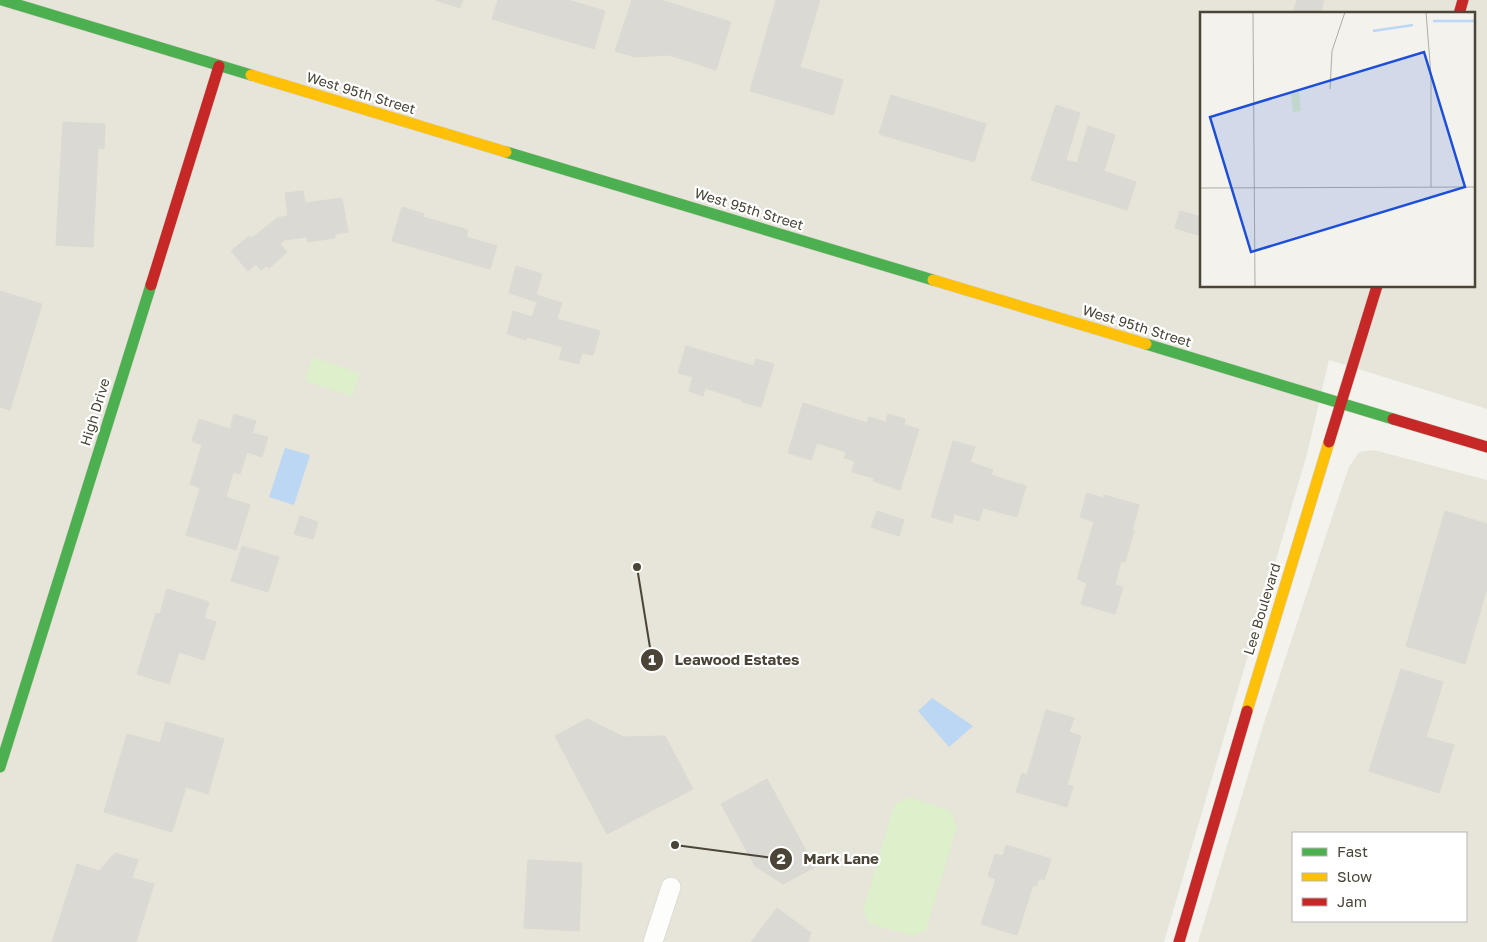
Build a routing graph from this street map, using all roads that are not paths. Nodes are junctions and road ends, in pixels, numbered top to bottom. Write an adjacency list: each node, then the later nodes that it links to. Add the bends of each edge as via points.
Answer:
1 (2, 0): 2 (main road, West 95th Street)
2 (219, 66): 4 (main road, West 95th Street); 6 (main road, High Drive)
3 (1376, 288): 4 (main road, Lee Boulevard)
4 (1341, 403): 5 (main road, West 95th Street); 9 (main road, Lee Boulevard)
5 (1487, 447)
6 (0, 767)
7 (671, 887): 8 (street)
8 (653, 942)
9 (1179, 942)

